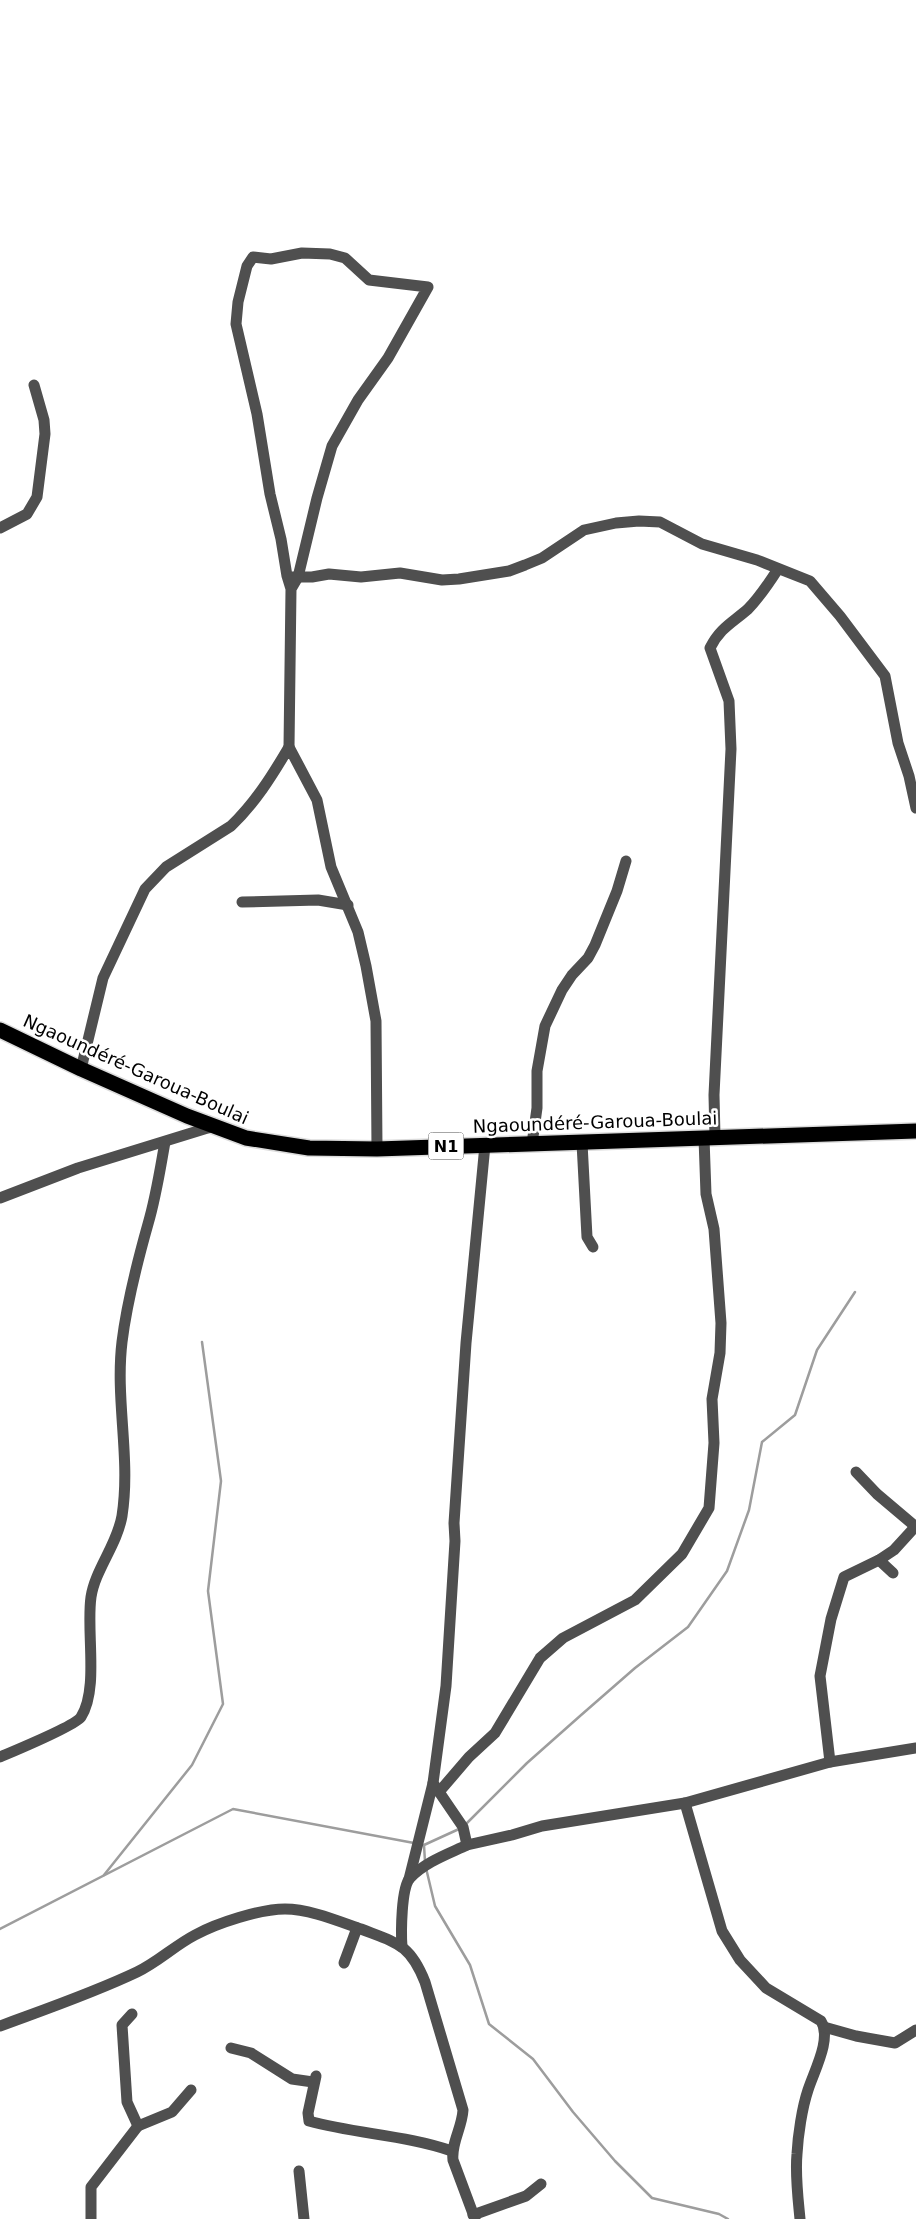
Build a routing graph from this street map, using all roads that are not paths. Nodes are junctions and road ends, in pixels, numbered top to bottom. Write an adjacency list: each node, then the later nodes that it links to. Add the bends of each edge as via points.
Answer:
1 (34, 385): 2 (street, via 45,434 38,491 27,514)
2 (0, 528)
3 (778, 569): 4 (street, via 702,544 660,522 639,521 584,530 542,558 509,571 442,580 400,573 360,577 329,574); 6 (street, via 810,581 884,676); 14 (street, via 757,600 729,622 710,648 729,701 731,725 715,1085)
4 (293, 577): 4 (street, via 332,446 428,287 369,280 345,258 330,254 302,253 271,259 253,257 247,266 236,314 238,336); 5 (street)
5 (289, 747): 9 (street, via 317,800 331,867); 11 (street, via 262,792 238,820 166,867 146,889 103,978)
6 (916, 808)
7 (626, 861): 17 (street, via 596,945 562,990 545,1026 537,1071 537,1108)
8 (242, 902): 9 (street, via 318,900)
9 (348, 905): 19 (street, via 358,932 376,1021)
10 (0, 1030): 11 (highway, Ngaoundéré-Garoua-Boulai / N1)
11 (81, 1069): 12 (highway, Ngaoundéré-Garoua-Boulai / N1)
12 (214, 1126): 15 (street); 19 (highway, Ngaoundéré-Garoua-Boulai / N1, via 246,1138 276,1144)
13 (916, 1131): 14 (highway, Ngaoundéré-Garoua-Boulai / N1)
14 (709, 1137): 16 (highway, Ngaoundéré-Garoua-Boulai / N1); 29 (street, via 706,1194 714,1229 721,1323 720,1353 712,1399 714,1443 709,1508 682,1554 636,1600 562,1638 540,1658 495,1733)
15 (165, 1142): 20 (street, via 78,1168); 27 (street, via 130,1292 122,1343 122,1514 119,1529 91,1595 90,1696 80,1718)
16 (582, 1143): 17 (highway, Ngaoundéré-Garoua-Boulai / N1); 21 (street, via 587,1237)
17 (532, 1144): 18 (highway, Ngaoundéré-Garoua-Boulai / N1)
18 (485, 1145): 19 (highway, Ngaoundéré-Garoua-Boulai / N1); 29 (street, via 466,1343 446,1686)
19 (376, 1149)
20 (0, 1198)
21 (593, 1247)
22 (856, 1472): 23 (street)
23 (915, 1527): 24 (street, via 894,1550)
24 (879, 1560): 25 (street); 28 (street, via 844,1577 831,1619 820,1676)
25 (893, 1573)
26 (916, 1748): 28 (street)
27 (0, 1757)
28 (830, 1762): 30 (street)
29 (436, 1788): 31 (street, via 463,1828); 32 (street)
30 (685, 1803): 31 (street, via 542,1826); 38 (street, via 722,1932 740,1960 766,1988 820,2021)
31 (467, 1845): 32 (street, via 426,1865)
32 (409, 1880): 34 (street, via 401,1919)
33 (357, 1928): 34 (street); 35 (street); 37 (street, via 302,1911 284,1909 254,1914 195,1935 127,1976)
34 (402, 1946): 43 (street, via 417,1963 425,1982 463,2110)
35 (344, 1963)
36 (132, 2014): 42 (street, via 122,2025 128,2102)
37 (0, 2026)
38 (824, 2027): 39 (street, via 895,2043); 49 (street, via 825,2036 808,2091 796,2154)
39 (916, 2030)
40 (231, 2048): 43 (street, via 251,2053 292,2079 315,2079 309,2121)
41 (191, 2090): 42 (street, via 172,2112)
42 (138, 2126): 47 (street, via 91,2187)
43 (452, 2151): 46 (street)
44 (299, 2171): 48 (street)
45 (541, 2184): 46 (street, via 526,2196)
46 (474, 2217)
47 (91, 2219)
48 (304, 2219)
49 (800, 2219)

